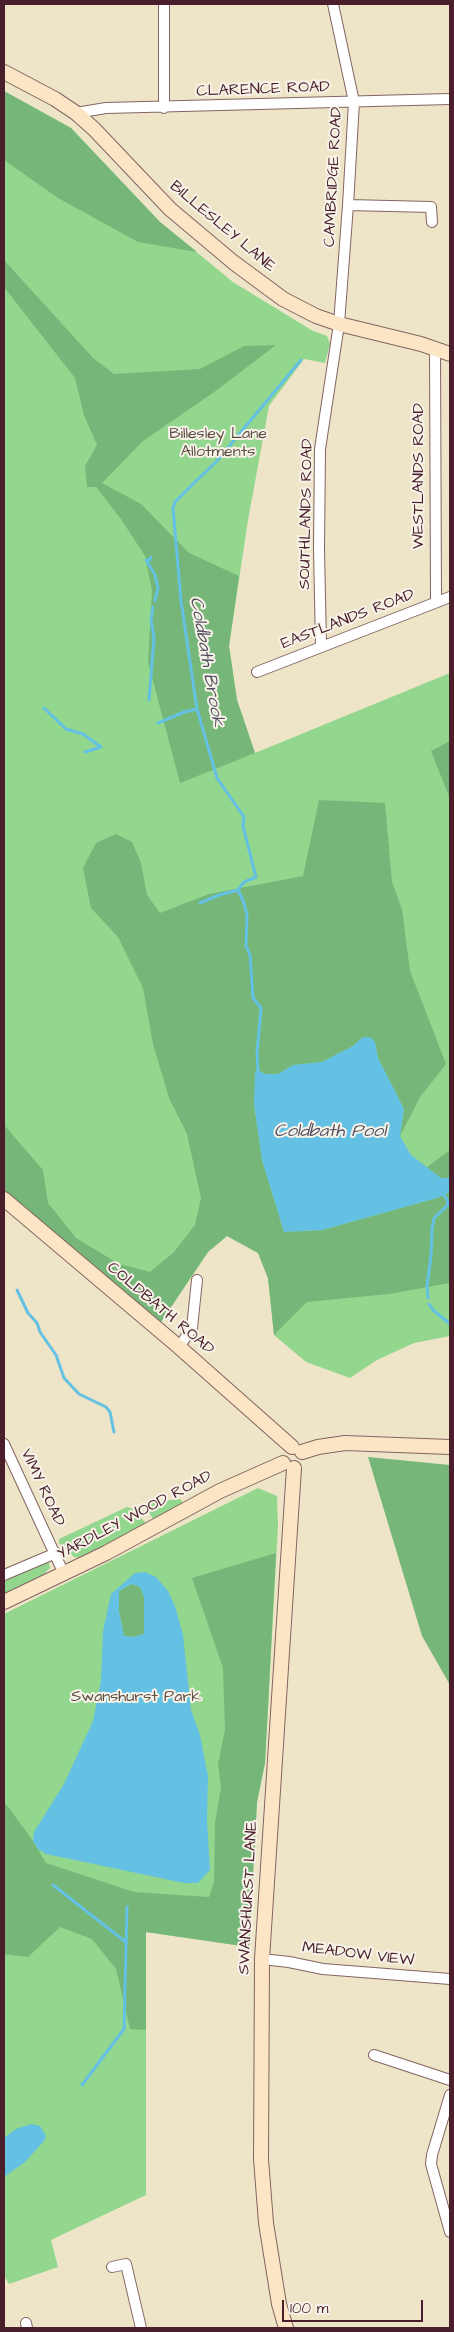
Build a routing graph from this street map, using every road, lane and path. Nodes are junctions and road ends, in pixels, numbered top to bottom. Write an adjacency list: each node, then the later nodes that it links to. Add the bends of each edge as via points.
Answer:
1 (164, 4): 6 (street)
2 (333, 4): 5 (street, CAMBRIDGE ROAD)
3 (4, 72): 7 (main road, BILLESLEY LANE, via 55,98)
4 (450, 99): 5 (street, CLARENCE ROAD)
5 (354, 102): 6 (street, CLARENCE ROAD); 8 (street, CAMBRIDGE ROAD)
6 (164, 108): 7 (street, CLARENCE ROAD, via 106,108)
7 (76, 113): 10 (main road, BILLESLEY LANE, via 170,209 233,262 283,299)
8 (348, 205): 9 (street, via 431,206); 10 (street, CAMBRIDGE ROAD)
9 (432, 222)
10 (338, 324): 11 (main road, BILLESLEY LANE); 15 (street, SOUTHLANDS ROAD, via 320,449)
11 (434, 349): 12 (main road, BILLESLEY LANE); 14 (street, WESTLANDS ROAD)
12 (450, 354)
13 (450, 597): 14 (street, EASTLANDS ROAD)
14 (436, 602): 15 (street, EASTLANDS ROAD)
15 (321, 646): 16 (street, EASTLANDS ROAD)
16 (258, 672)
17 (4, 1199): 19 (main road, COLDBATH ROAD)
18 (198, 1280): 19 (street, via 192,1328)
19 (179, 1347): 22 (main road, COLDBATH ROAD)
20 (4, 1444): 24 (street, VIMY ROAD)
21 (450, 1446): 22 (main road, via 345,1444)
22 (297, 1450): 23 (main road, via 284,1452)
23 (289, 1465): 25 (main road, YARDLEY WOOD ROAD, via 220,1491); 28 (main road, SWANSHURST LANE)
24 (56, 1553): 25 (street, VIMY ROAD); 26 (street, YARDLEY WOOD ROAD)
25 (64, 1574): 27 (main road, YARDLEY WOOD ROAD)
26 (4, 1575)
27 (4, 1602)
28 (262, 1959): 29 (street, MEADOW VIEW, via 323,1970); 36 (main road, SWANSHURST LANE, via 261,2159 266,2223)
29 (450, 1980)
30 (374, 2055): 31 (street)
31 (450, 2080)
32 (450, 2095): 33 (street, via 431,2164)
33 (450, 2232)
34 (112, 2268): 35 (street, via 126,2264)
35 (141, 2328)
36 (286, 2328)

